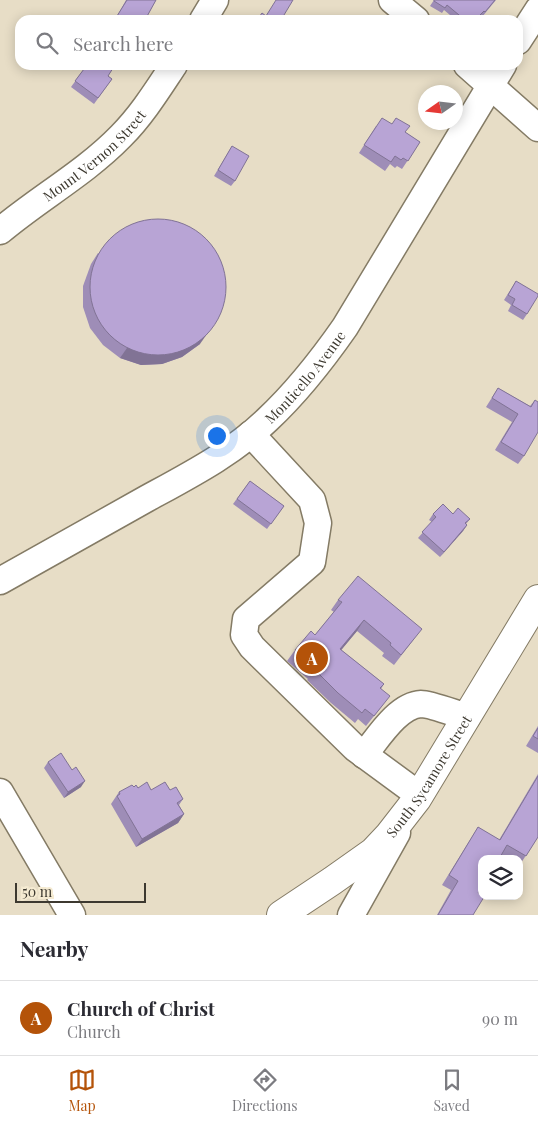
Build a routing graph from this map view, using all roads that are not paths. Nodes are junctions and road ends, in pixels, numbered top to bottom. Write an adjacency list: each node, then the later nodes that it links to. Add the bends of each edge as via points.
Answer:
1 (215, 0): 4 (street)
2 (392, 0): 5 (street)
3 (538, 10): 6 (street)
4 (206, 15)
5 (410, 15)
6 (523, 33)
7 (171, 70): 11 (street, Mount Vernon Street, via 136,120 120,137 91,164)
8 (482, 70): 9 (street)
9 (497, 75): 10 (street); 12 (street, Monticello Avenue, via 345,327 295,393)
10 (538, 128)
11 (0, 231)
12 (251, 434): 13 (street, Monticello Avenue, via 174,484); 16 (street, via 312,500 318,523 312,562 246,619 244,635 252,647)
13 (0, 580)
14 (538, 599): 15 (main road, South Sycamore Street)
15 (467, 717): 16 (street, via 422,704 408,707 397,715); 18 (main road, South Sycamore Street)
16 (364, 755): 18 (street)
17 (0, 792): 19 (street)
18 (418, 797): 20 (main road, South Sycamore Street, via 372,852); 21 (street)
19 (72, 915)
20 (280, 915)
21 (350, 915)

